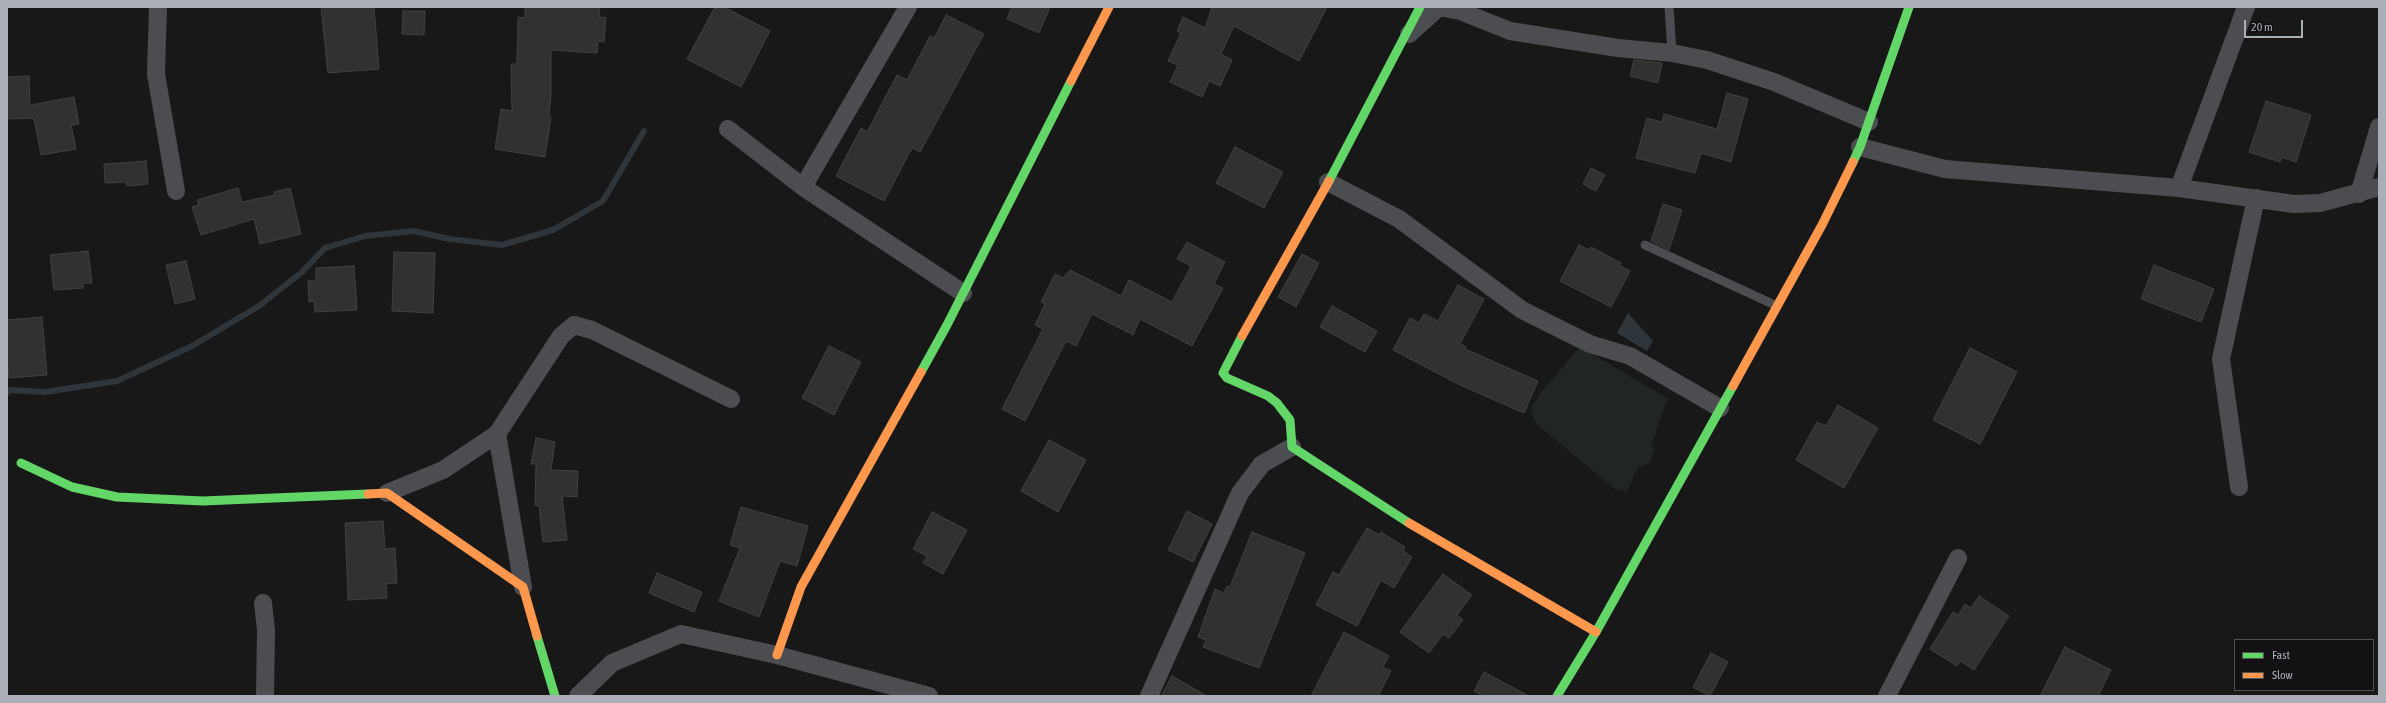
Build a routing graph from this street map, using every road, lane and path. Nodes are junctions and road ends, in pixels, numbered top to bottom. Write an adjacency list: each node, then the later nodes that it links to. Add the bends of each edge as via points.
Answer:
1 (158, 7): 18 (street, via 156,74)
2 (908, 7): 15 (street)
3 (1109, 7): 22 (street)
4 (1420, 7): 8 (street)
5 (1669, 7): 9 (lane)
6 (1909, 7): 10 (street)
7 (2246, 7): 16 (street)
8 (1402, 40): 9 (street, via 1439,7 1460,11 1510,31 1618,48); 14 (street)
9 (1672, 53): 10 (street, via 1707,60 1774,82)
10 (1869, 122): 13 (street)
11 (2379, 127): 19 (street)
12 (728, 129): 15 (street)
13 (1860, 147): 16 (street, via 1945,169); 23 (street)
14 (1328, 182): 25 (street, via 1399,219 1522,310 1590,344 1630,356); 27 (street, via 1223,373 1227,378 1268,396 1277,403 1290,420)
15 (803, 187): 22 (street)
16 (2179, 188): 20 (street)
17 (2379, 188): 19 (street)
18 (176, 191)
19 (2359, 194): 20 (street, via 2320,203 2294,204)
20 (2256, 198): 29 (street, via 2221,358)
21 (1645, 245): 23 (lane)
22 (963, 293): 35 (street, via 801,587)
23 (1778, 306): 25 (street)
24 (731, 399): 26 (street, via 592,330 574,325 561,336)
25 (1720, 408): 34 (street)
26 (497, 434): 30 (street, via 443,470); 32 (street)
27 (1292, 447): 34 (street, via 1431,538); 40 (street, via 1262,464 1240,493)
28 (21, 464): 30 (street, via 72,487 117,497 202,501)
29 (2239, 487)
30 (387, 493): 32 (street)
31 (1958, 558): 42 (street)
32 (523, 587): 37 (street)
33 (263, 603): 36 (street, via 266,630)
34 (1596, 632): 41 (street)
35 (777, 654): 38 (street, via 681,634 612,663); 39 (street)
36 (265, 696)
37 (555, 696)
38 (578, 696)
39 (929, 696)
40 (1149, 696)
41 (1557, 696)
42 (1887, 696)

